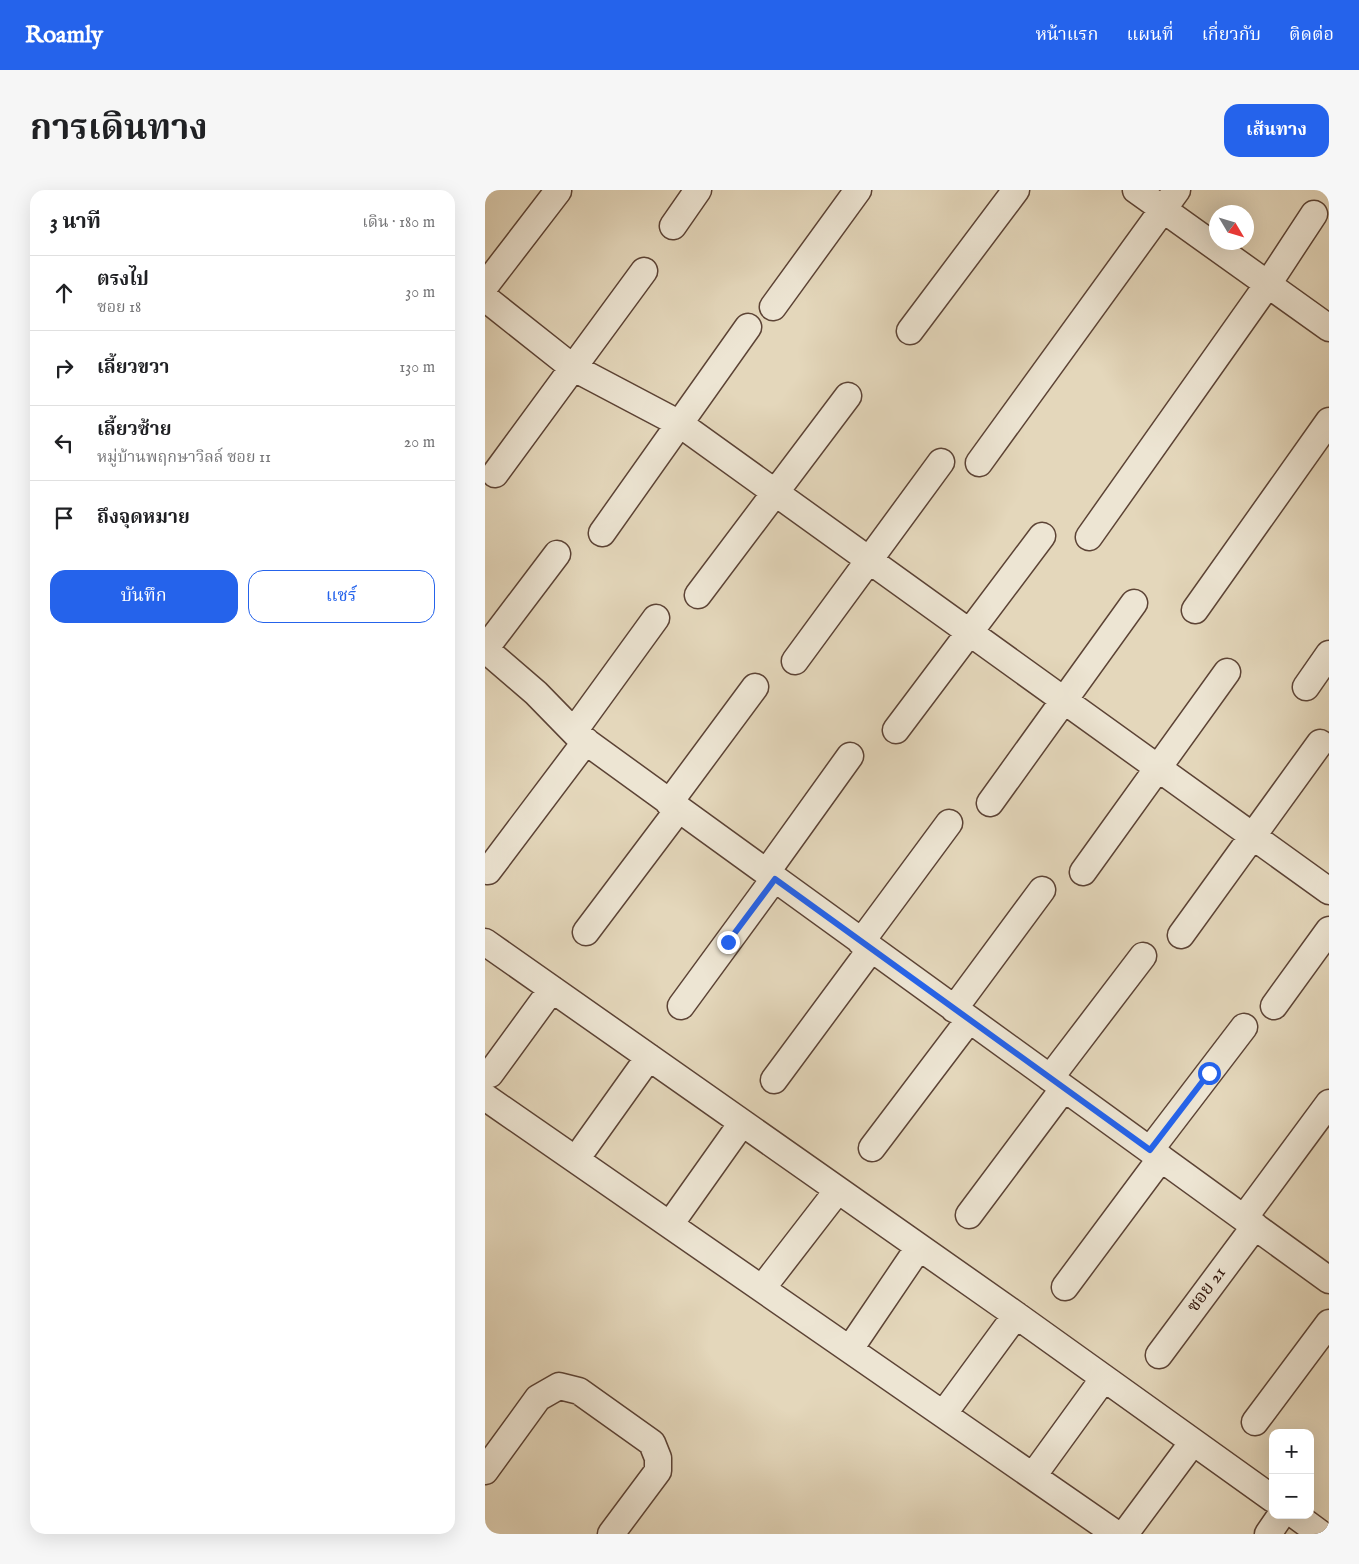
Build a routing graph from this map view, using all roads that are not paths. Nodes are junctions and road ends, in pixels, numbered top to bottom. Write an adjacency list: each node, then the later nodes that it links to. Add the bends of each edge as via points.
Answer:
1 (698, 190): 8 (street)
2 (858, 190): 13 (street)
3 (1016, 190): 16 (street)
4 (1136, 190): 6 (street)
5 (558, 191): 11 (street)
6 (1170, 199): 10 (street); 22 (street)
7 (1314, 214): 10 (street)
8 (673, 226)
9 (644, 271): 17 (street)
10 (1268, 284): 15 (street); 27 (street)
11 (485, 286)
12 (485, 298): 17 (street)
13 (773, 307)
14 (748, 327): 20 (street)
15 (1329, 328)
16 (910, 331)
17 (572, 367): 20 (street); 23 (street)
18 (849, 396): 24 (street)
19 (1329, 421): 32 (street)
20 (679, 424): 24 (street); 25 (street)
21 (941, 462): 29 (street)
22 (979, 463)
23 (495, 474)
24 (775, 493): 29 (street); 30 (street)
25 (602, 534)
26 (1042, 536): 34 (street)
27 (1089, 537)
28 (557, 554): 36 (street)
29 (869, 561): 34 (street); 37 (street)
30 (698, 595)
31 (1134, 603): 41 (street)
32 (1195, 610)
33 (656, 618): 43 (street)
34 (969, 632): 41 (street); 42 (street)
35 (1329, 654): 40 (street)
36 (488, 657): 43 (street, via 536,693)
37 (795, 661)
38 (1227, 672): 46 (street)
39 (755, 687): 48 (street)
40 (1306, 687)
41 (1064, 701): 46 (street); 47 (street)
42 (896, 730)
43 (580, 736): 48 (street); 51 (street)
44 (1320, 743): 50 (street)
45 (850, 756): 53 (street)
46 (1158, 768): 50 (street); 52 (street)
47 (990, 803)
48 (673, 806): 53 (street); 57 (street)
49 (949, 823): 60 (street)
50 (1253, 836): 55 (street); 58 (street)
51 (487, 871)
52 (1083, 872)
53 (770, 876): 60 (street); 63 (street)
54 (1042, 890): 65 (street)
55 (1329, 891)
56 (1329, 930): 64 (street)
57 (586, 932)
58 (1181, 935)
59 (485, 942): 62 (street)
60 (866, 946): 65 (street); 68 (street)
61 (1143, 956): 69 (street)
62 (552, 989): 67 (street); 70 (street)
63 (681, 1006)
64 (1274, 1006)
65 (962, 1014): 69 (street); 74 (street)
66 (1244, 1027): 75 (street)
67 (649, 1057): 72 (street); 73 (street)
68 (774, 1080)
69 (1057, 1083): 75 (street); 77 (street)
70 (487, 1086): 97 (street)
71 (1329, 1103): 79 (street, ซอย 21)
72 (742, 1123): 76 (street); 78 (street)
73 (584, 1148)
74 (872, 1148)
75 (1155, 1154): 79 (street); 83 (street)
76 (838, 1190): 80 (street); 81 (street)
77 (969, 1215)
78 (676, 1216)
79 (1249, 1222): 82 (street); 87 (street, ซอย 21)
80 (919, 1247): 84 (street); 86 (street)
81 (770, 1278)
82 (1329, 1280)
83 (1065, 1287)
84 (1016, 1315): 88 (street); 89 (street)
85 (1329, 1323): 90 (street)
86 (855, 1340)
87 (1159, 1355)
88 (1104, 1378): 91 (street); 92 (street)
89 (950, 1405)
90 (1255, 1422)
91 (1193, 1442): 94 (street); 97 (street)
92 (1039, 1469)
93 (485, 1471): 98 (street, via 538,1398 559,1386 579,1391 652,1443 659,1458 658,1471)
94 (1269, 1496)
95 (1278, 1519): 99 (street)
96 (1300, 1519): 100 (street)
97 (1121, 1533)
98 (611, 1534)
99 (1268, 1534)
100 (1321, 1534)

